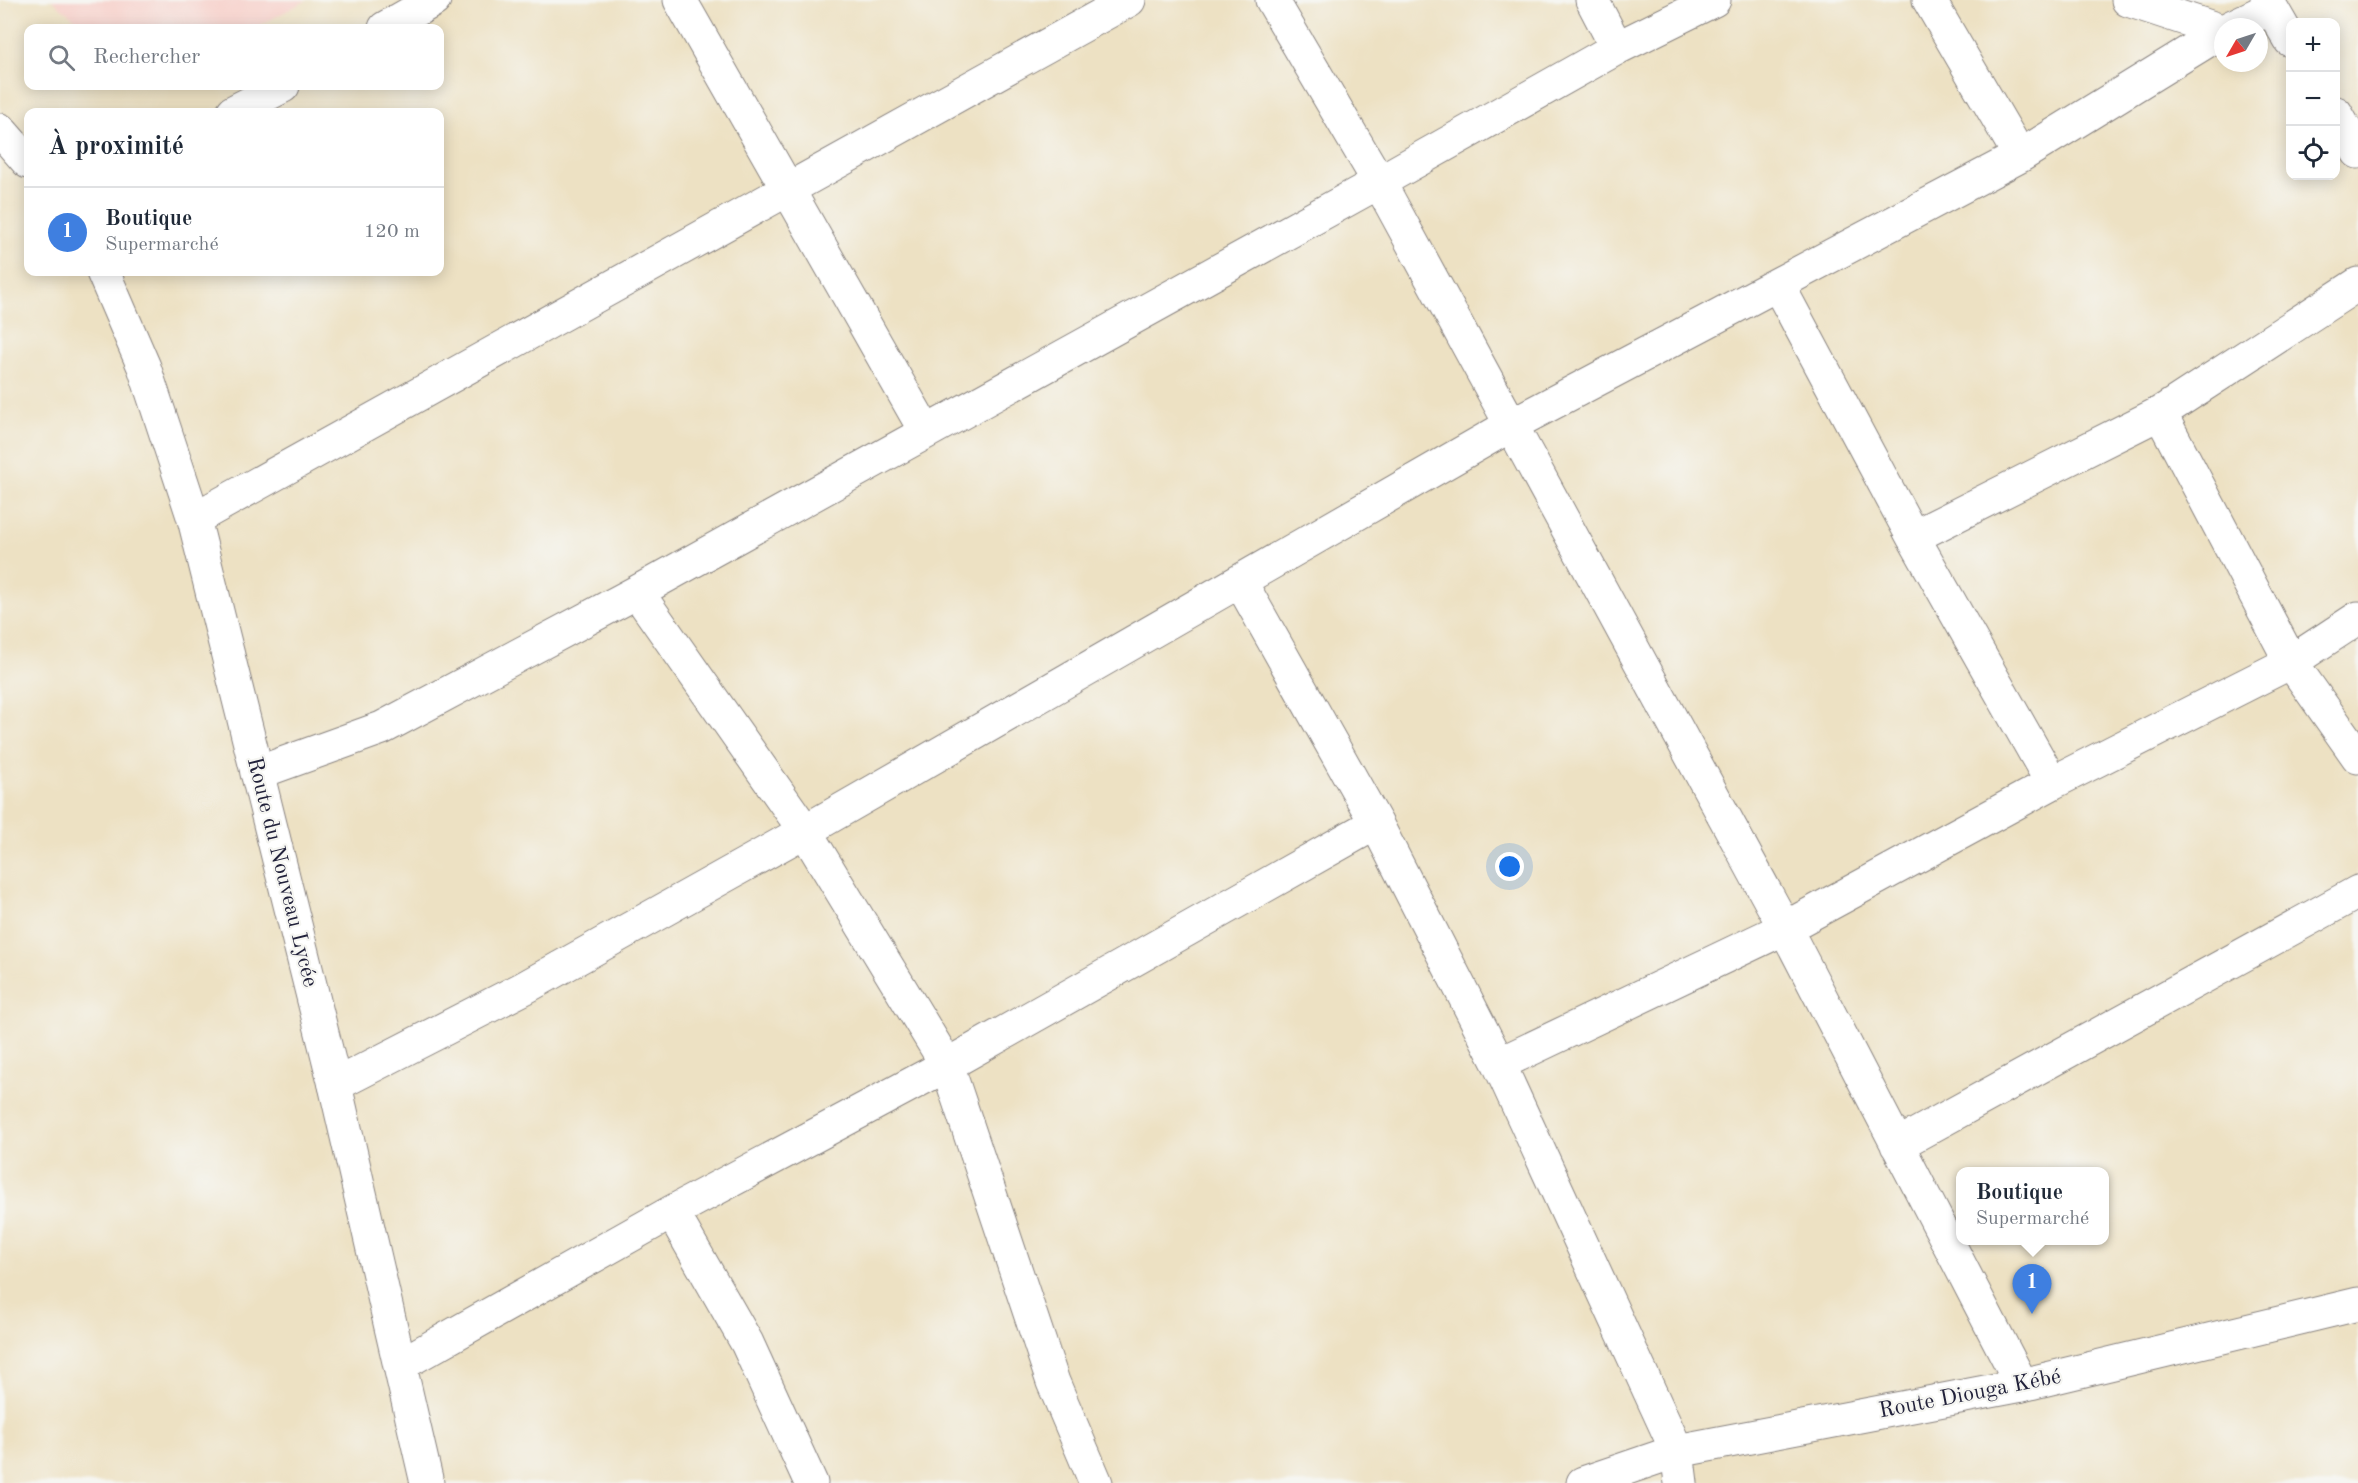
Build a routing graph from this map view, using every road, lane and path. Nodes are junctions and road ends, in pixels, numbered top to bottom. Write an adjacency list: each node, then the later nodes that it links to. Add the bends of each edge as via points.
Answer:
1 (434, 0): 11 (street)
2 (680, 0): 24 (street)
3 (1130, 0): 24 (street)
4 (1272, 0): 23 (street)
5 (1592, 0): 15 (street)
6 (1714, 0): 15 (street)
7 (1929, 0): 21 (street)
8 (2128, 0): 12 (street)
9 (2269, 4): 10 (street); 13 (street)
10 (2245, 18)
11 (392, 24)
12 (2214, 27)
13 (2286, 33)
14 (2214, 37): 21 (street)
15 (1617, 48): 23 (street)
16 (276, 90): 17 (street)
17 (241, 108)
18 (2340, 120): 20 (street)
19 (0, 130): 22 (street)
20 (2358, 152)
21 (2020, 156): 27 (street)
22 (24, 157)
23 (1379, 182): 29 (street); 30 (street)
24 (787, 190): 30 (street); 31 (street)
25 (105, 276): 31 (street, Route du Nouveau Lycée, via 144,367)
26 (2358, 284): 28 (street)
27 (1778, 285): 29 (street); 32 (street)
28 (2160, 414): 32 (street); 36 (street)
29 (1511, 425): 33 (street); 43 (street)
30 (926, 432): 34 (street)
31 (194, 519): 38 (street, Route du Nouveau Lycée)
32 (1913, 537): 39 (street)
33 (1240, 580): 40 (street); 41 (street)
34 (637, 592): 38 (street, via 382,728); 41 (street)
35 (2358, 618): 36 (street)
36 (2291, 662): 37 (street); 39 (street)
37 (2358, 758)
38 (257, 773): 46 (street, Route du Nouveau Lycée)
39 (2052, 783): 43 (street)
40 (1376, 823): 44 (street); 45 (street)
41 (805, 831): 45 (street); 46 (street, via 524,988)
42 (2358, 892): 47 (street)
43 (1785, 928): 44 (street); 47 (street)
44 (1499, 1064): 52 (street)
45 (947, 1065): 48 (street); 55 (street, via 1053,1382)
46 (335, 1085): 50 (street, Route du Nouveau Lycée)
47 (1897, 1145): 51 (street)
48 (672, 1212): 50 (street); 54 (street, via 747,1343)
49 (2358, 1304): 51 (street, Route Diouga Kébé)
50 (400, 1365): 53 (street, Route du Nouveau Lycée)
51 (2022, 1385): 52 (street, Route Diouga Kébé)
52 (1677, 1451): 56 (street, Route Diouga Kébé); 57 (street)
53 (427, 1483)
54 (811, 1483)
55 (1096, 1483)
56 (1583, 1483)
57 (1681, 1483)

